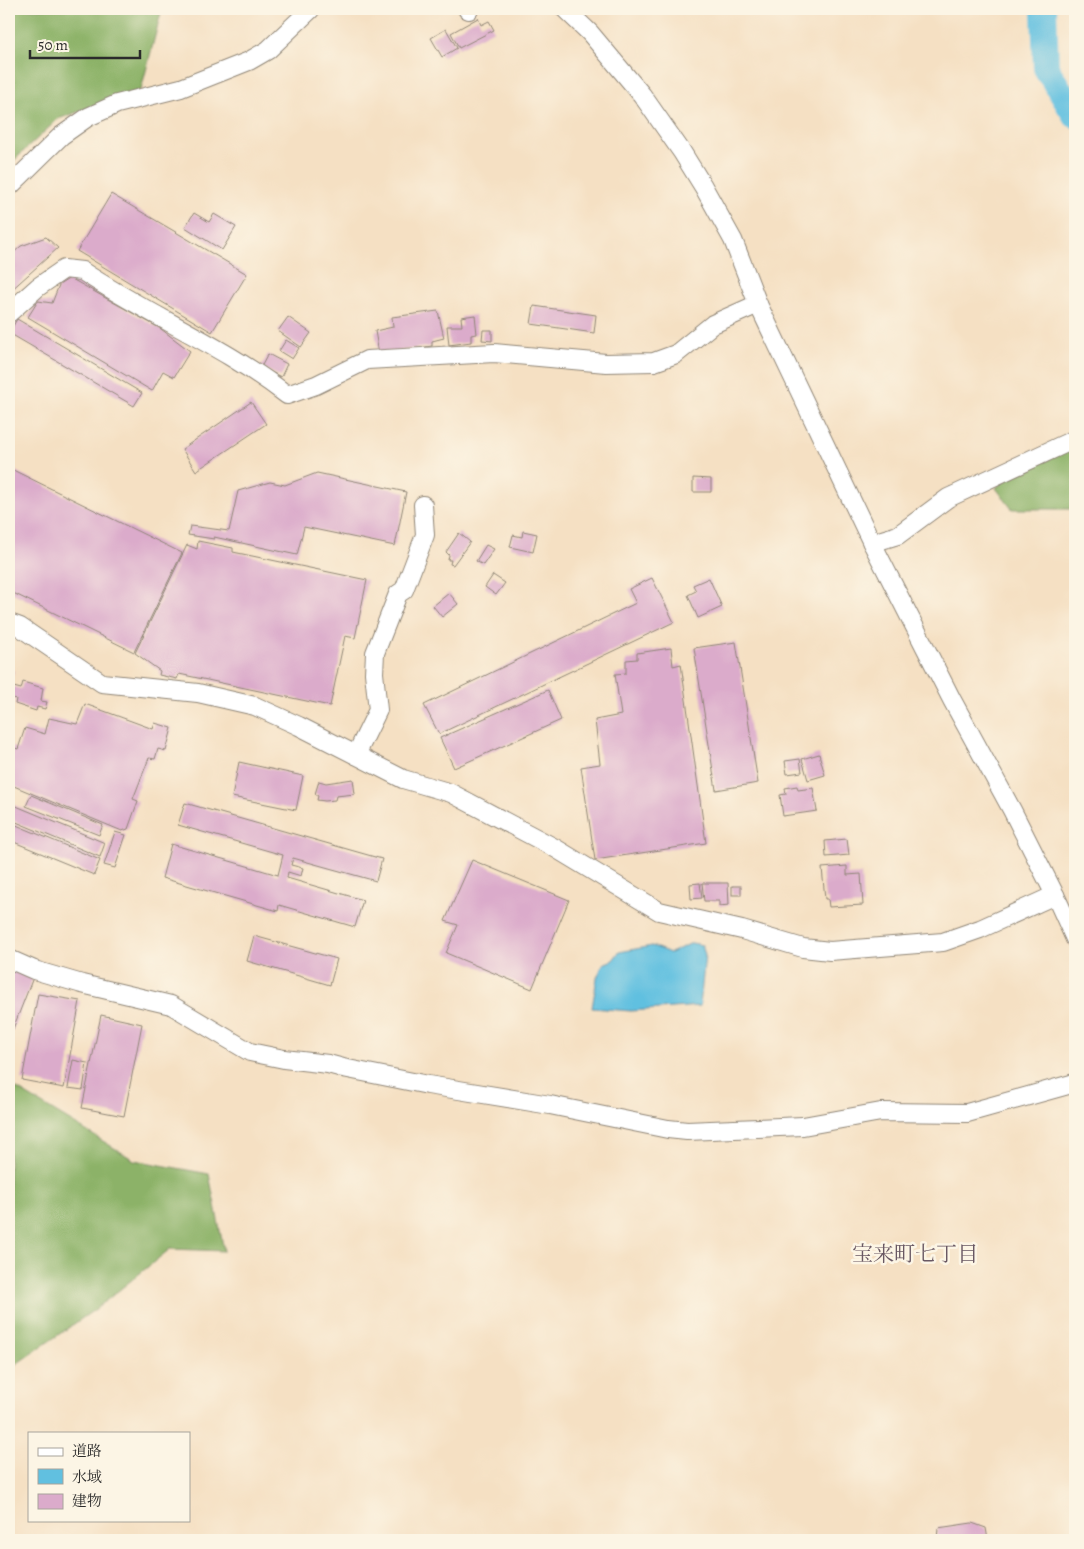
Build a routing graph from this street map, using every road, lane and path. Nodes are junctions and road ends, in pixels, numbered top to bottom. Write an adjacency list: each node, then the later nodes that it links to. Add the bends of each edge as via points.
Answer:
1 (311, 9): 3 (street, via 268,50 249,60 181,88 117,104 88,117 61,136)
2 (564, 9): 4 (street, via 590,33 642,95 682,152 733,240)
3 (9, 187)
4 (758, 304): 5 (street, via 713,324 676,354 654,362 606,363 494,353 368,360 316,385 286,395 234,359 82,272 64,269); 8 (street)
5 (9, 313)
6 (1075, 439): 8 (street, via 948,498 898,535)
7 (423, 505): 10 (street, via 425,535 375,653 378,710)
8 (872, 543): 11 (street)
9 (9, 624): 10 (street, via 20,627 102,683 198,693 255,706)
10 (356, 755): 11 (street, via 403,779 451,793 500,818 659,911 803,948 830,951 944,942 980,930)
11 (1055, 895): 12 (street)
12 (1075, 939)
13 (9, 959): 14 (street, via 82,984 171,1006 250,1052 550,1104 668,1129 803,1126 881,1112 967,1113)
14 (1075, 1083)

